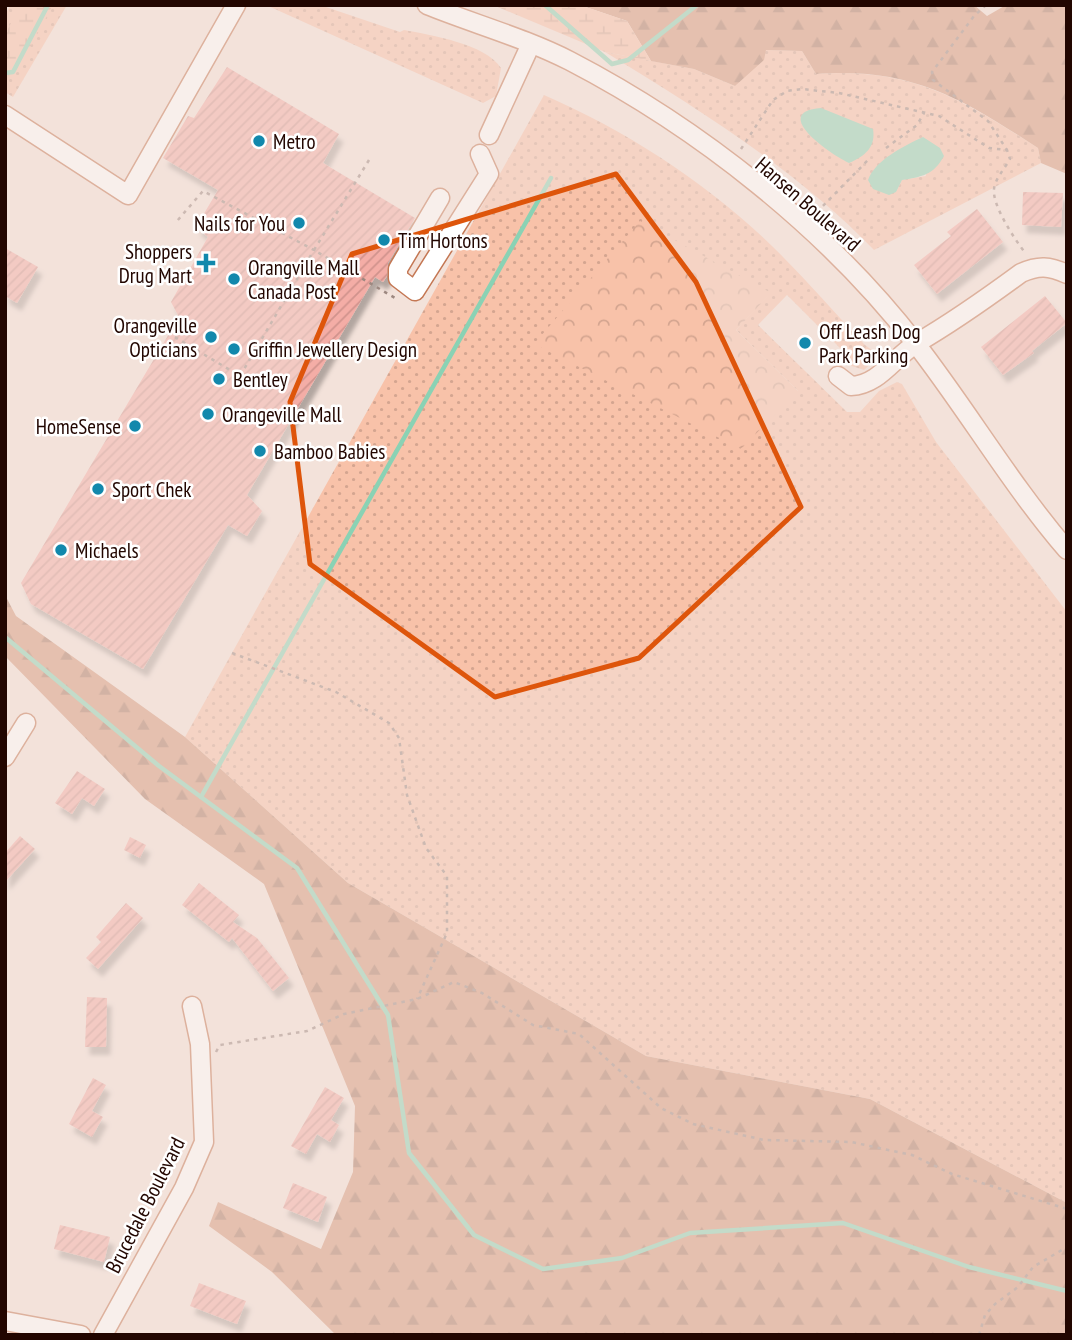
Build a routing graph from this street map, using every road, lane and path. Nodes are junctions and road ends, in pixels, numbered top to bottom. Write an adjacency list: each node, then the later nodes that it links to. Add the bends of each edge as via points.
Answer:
1 (236, 5): 6 (street, via 128,195)
2 (427, 5): 4 (street, Hansen Boulevard)
3 (986, 5): 9 (path, via 932,72 933,80 988,121)
4 (530, 46): 7 (street); 13 (street, Hansen Boulevard, via 567,60 667,116)
5 (925, 112): 8 (path, via 917,125); 9 (path, via 989,148); 13 (path, via 839,93 787,91 763,112 743,147)
6 (5, 115)
7 (489, 135)
8 (886, 148)
9 (1007, 150): 18 (path, via 1010,159 994,186 994,200)
10 (480, 154): 14 (street, via 489,174 415,290 398,278 398,269)
11 (870, 158): 16 (path)
12 (369, 160): 17 (path)
13 (726, 163): 16 (street, Hansen Boulevard)
14 (440, 198)
15 (177, 221): 17 (path, via 203,191)
16 (805, 225): 22 (street, Hansen Boulevard)
17 (314, 250): 20 (path); 21 (path, via 240,376)
18 (1034, 268): 19 (street, via 1049,266); 22 (street)
19 (1067, 274)
20 (398, 300)
21 (153, 324)
22 (916, 344): 23 (street, via 865,386 851,386); 24 (street, Hansen Boulevard)
23 (838, 376)
24 (1067, 550)
25 (232, 653): 28 (path, via 336,692 389,723 399,738 407,796 426,848 447,876 447,933)
26 (26, 723): 27 (street)
27 (5, 757)
28 (417, 999): 30 (path, via 344,1014 307,1031); 31 (path, via 454,982 482,993 533,1025 579,1034 661,1108 693,1124 764,1140 851,1142 912,1155 952,1174)
29 (192, 1006): 35 (street, Brucedale Boulevard, via 200,1044 204,1142 184,1188)
30 (220, 1045)
31 (1067, 1209)
32 (1067, 1247): 36 (path, via 1033,1267 1018,1287 995,1304 985,1315)
33 (5, 1321): 34 (street)
34 (81, 1335)
35 (103, 1335)
36 (979, 1335)

